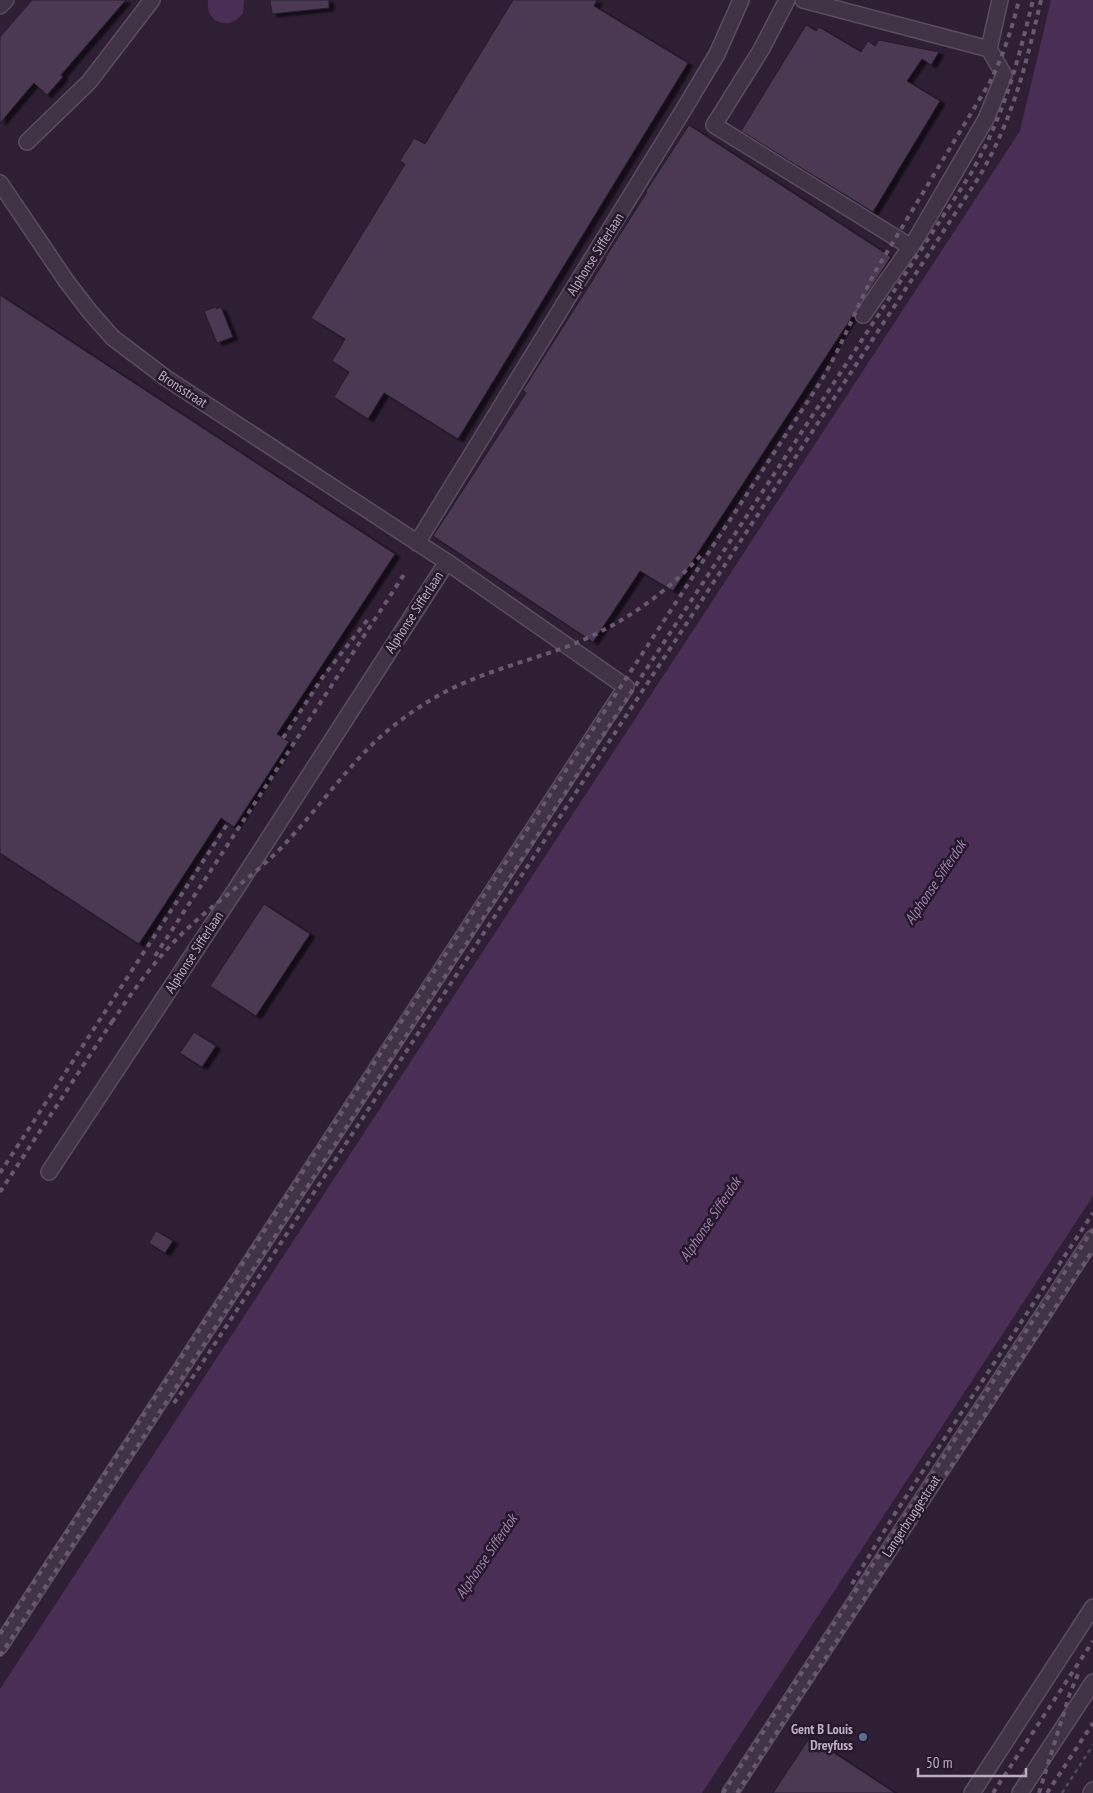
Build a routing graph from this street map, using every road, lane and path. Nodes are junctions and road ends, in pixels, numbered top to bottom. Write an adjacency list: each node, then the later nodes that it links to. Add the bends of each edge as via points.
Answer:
1 (6, 0): 7 (street)
2 (152, 0): 9 (street, via 90,82)
3 (741, 0): 13 (street, Alphonse Sifferlaan, via 717,54)
4 (787, 0): 11 (street, via 762,50 714,125)
5 (803, 0): 8 (street)
6 (1000, 0): 8 (street)
7 (0, 6)
8 (989, 49): 11 (street, via 1004,75 986,119)
9 (27, 142)
10 (0, 182): 13 (street, Bronsstraat, via 67,282 113,338 166,378)
11 (910, 247): 12 (street)
12 (863, 315)
13 (417, 543): 14 (street, Alphonse Sifferlaan)
14 (447, 562): 15 (street, Alphonse Sifferlaan); 18 (street, via 626,687)
15 (49, 1172)
16 (1093, 1238): 22 (street, Langerbruggestraat)
17 (1093, 1606): 23 (street)
18 (0, 1646)
19 (1093, 1682): 24 (street)
20 (1093, 1745): 25 (path)
21 (1093, 1790): 26 (street)
22 (730, 1793)
23 (972, 1793)
24 (1020, 1793)
25 (1062, 1793)
26 (1090, 1793)

